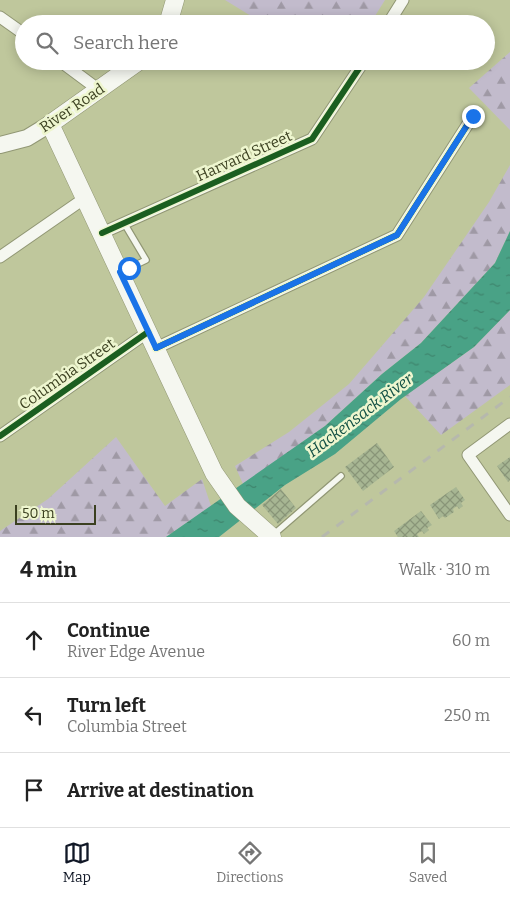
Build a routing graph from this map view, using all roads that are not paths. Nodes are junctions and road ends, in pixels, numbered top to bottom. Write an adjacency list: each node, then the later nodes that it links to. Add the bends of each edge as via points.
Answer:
1 (175, 0): 3 (main road)
2 (404, 0): 4 (street)
3 (171, 15)
4 (394, 15)
5 (0, 17): 6 (street)
6 (15, 28)
7 (72, 70): 10 (street)
8 (126, 70): 10 (main road, River Road)
9 (358, 70): 15 (street, Harvard Street, via 312,139)
10 (99, 90): 12 (main road, River Road)
11 (473, 116): 19 (street, Columbia Street, via 397,235)
12 (50, 124): 13 (main road, River Road, via 27,138); 14 (main road)
13 (0, 145)
14 (85, 198): 16 (main road); 17 (street)
15 (124, 223): 16 (street, Harvard Street); 18 (lane, via 146,260)
16 (102, 233): 18 (main road)
17 (0, 257)
18 (120, 272): 19 (main road)
19 (152, 340): 21 (street, Columbia Street); 24 (main road, via 214,473 250,519)
20 (510, 424): 23 (street, via 468,455)
21 (0, 436)
22 (341, 476): 24 (lane)
23 (510, 515)
24 (272, 537)

